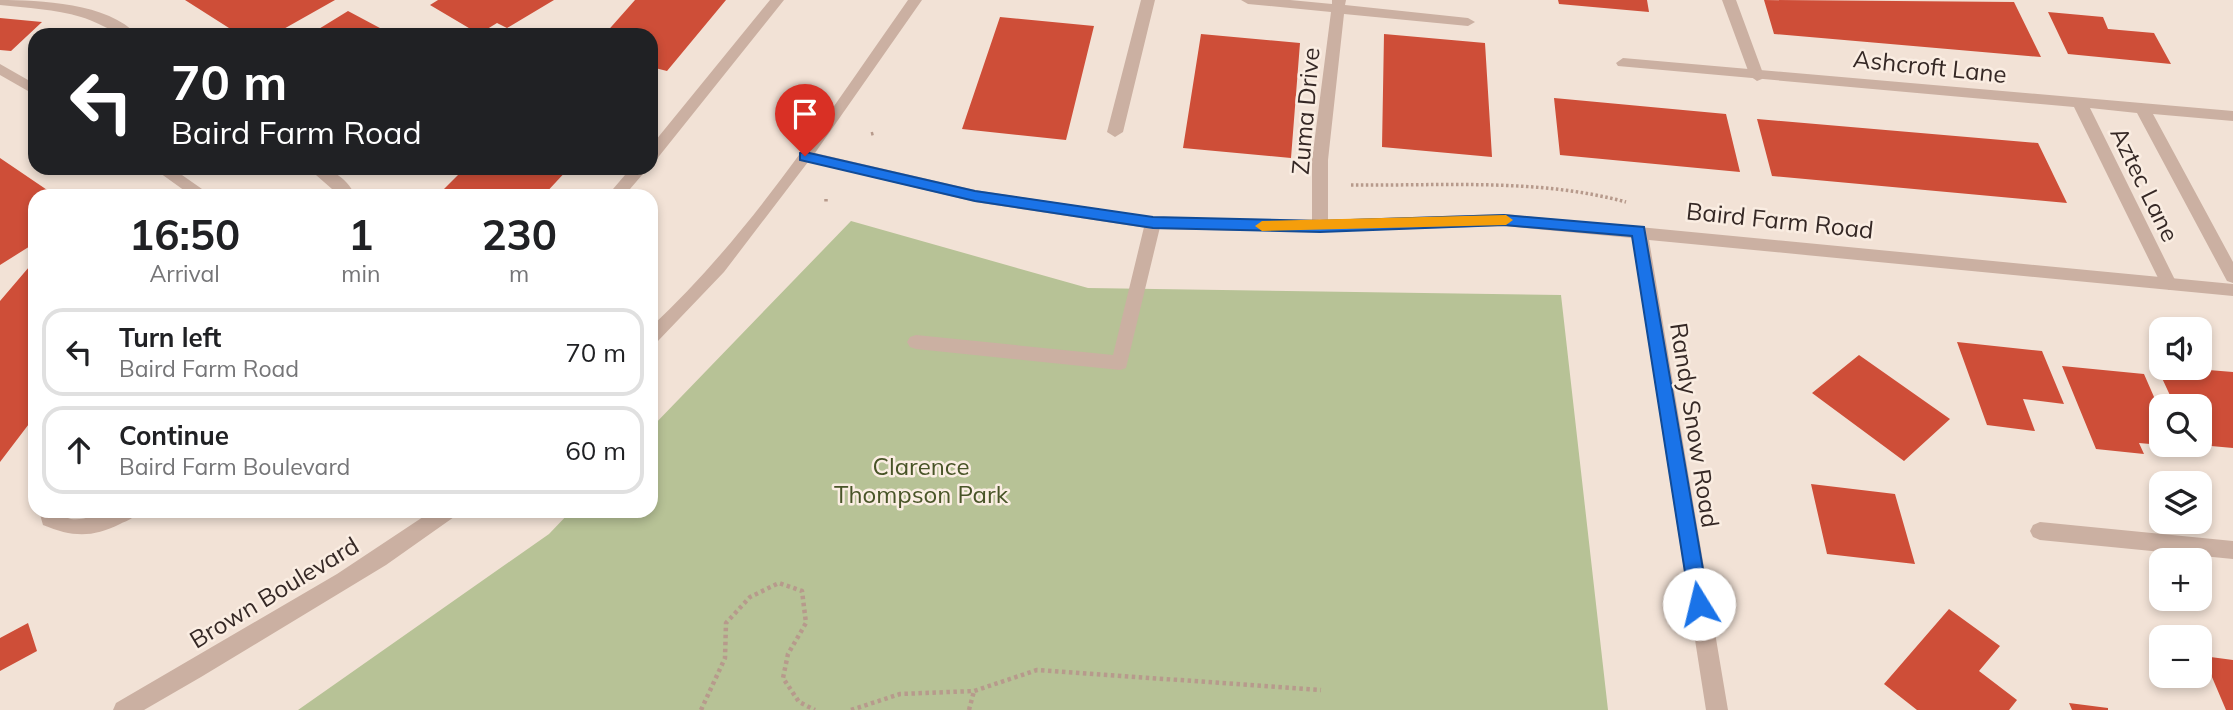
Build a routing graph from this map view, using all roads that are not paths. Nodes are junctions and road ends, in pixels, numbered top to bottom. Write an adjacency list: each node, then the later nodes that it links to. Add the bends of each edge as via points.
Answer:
1 (778, 0): 18 (street)
2 (915, 0): 19 (street)
3 (1148, 0): 17 (street)
4 (1248, 0): 7 (street)
5 (1729, 0): 12 (street)
6 (0, 1): 9 (street, via 87,12)
7 (1338, 5): 8 (street); 27 (street, Zuma Drive, via 1320,160)
8 (1468, 22)
9 (120, 28)
10 (1623, 63): 12 (street, Ashcroft Lane)
11 (0, 69): 13 (street)
12 (1757, 76): 14 (street, Ashcroft Lane)
13 (28, 86)
14 (2080, 104): 15 (street, Ashcroft Lane); 30 (street, Aztec Lane)
15 (2143, 110): 16 (street, Ashcroft Lane); 29 (street, Aztec Lane)
16 (2233, 116)
17 (1115, 132)
18 (658, 148)
19 (805, 156): 26 (street, Baird Farm Road, via 975,196); 32 (street, via 738,244)
20 (172, 175): 23 (street)
21 (326, 175): 24 (street)
22 (634, 175): 25 (street)
23 (193, 189)
24 (344, 189)
25 (621, 189)
26 (1153, 223): 27 (street, Baird Farm Road); 33 (street, via 1120,363)
27 (1320, 226): 28 (street, Baird Farm Road, via 1504,220)
28 (1639, 231): 30 (street, Baird Farm Road); 40 (street, Randy Snow Road)
29 (2233, 277)
30 (2169, 284): 31 (street, Baird Farm Road)
31 (2233, 290)
32 (658, 331)
33 (916, 342)
34 (58, 518): 35 (street, via 90,528)
35 (112, 518)
36 (438, 518): 39 (street, Brown Boulevard, via 323,594)
37 (2040, 531): 38 (street)
38 (2233, 550)
39 (124, 710)
40 (1717, 710)

